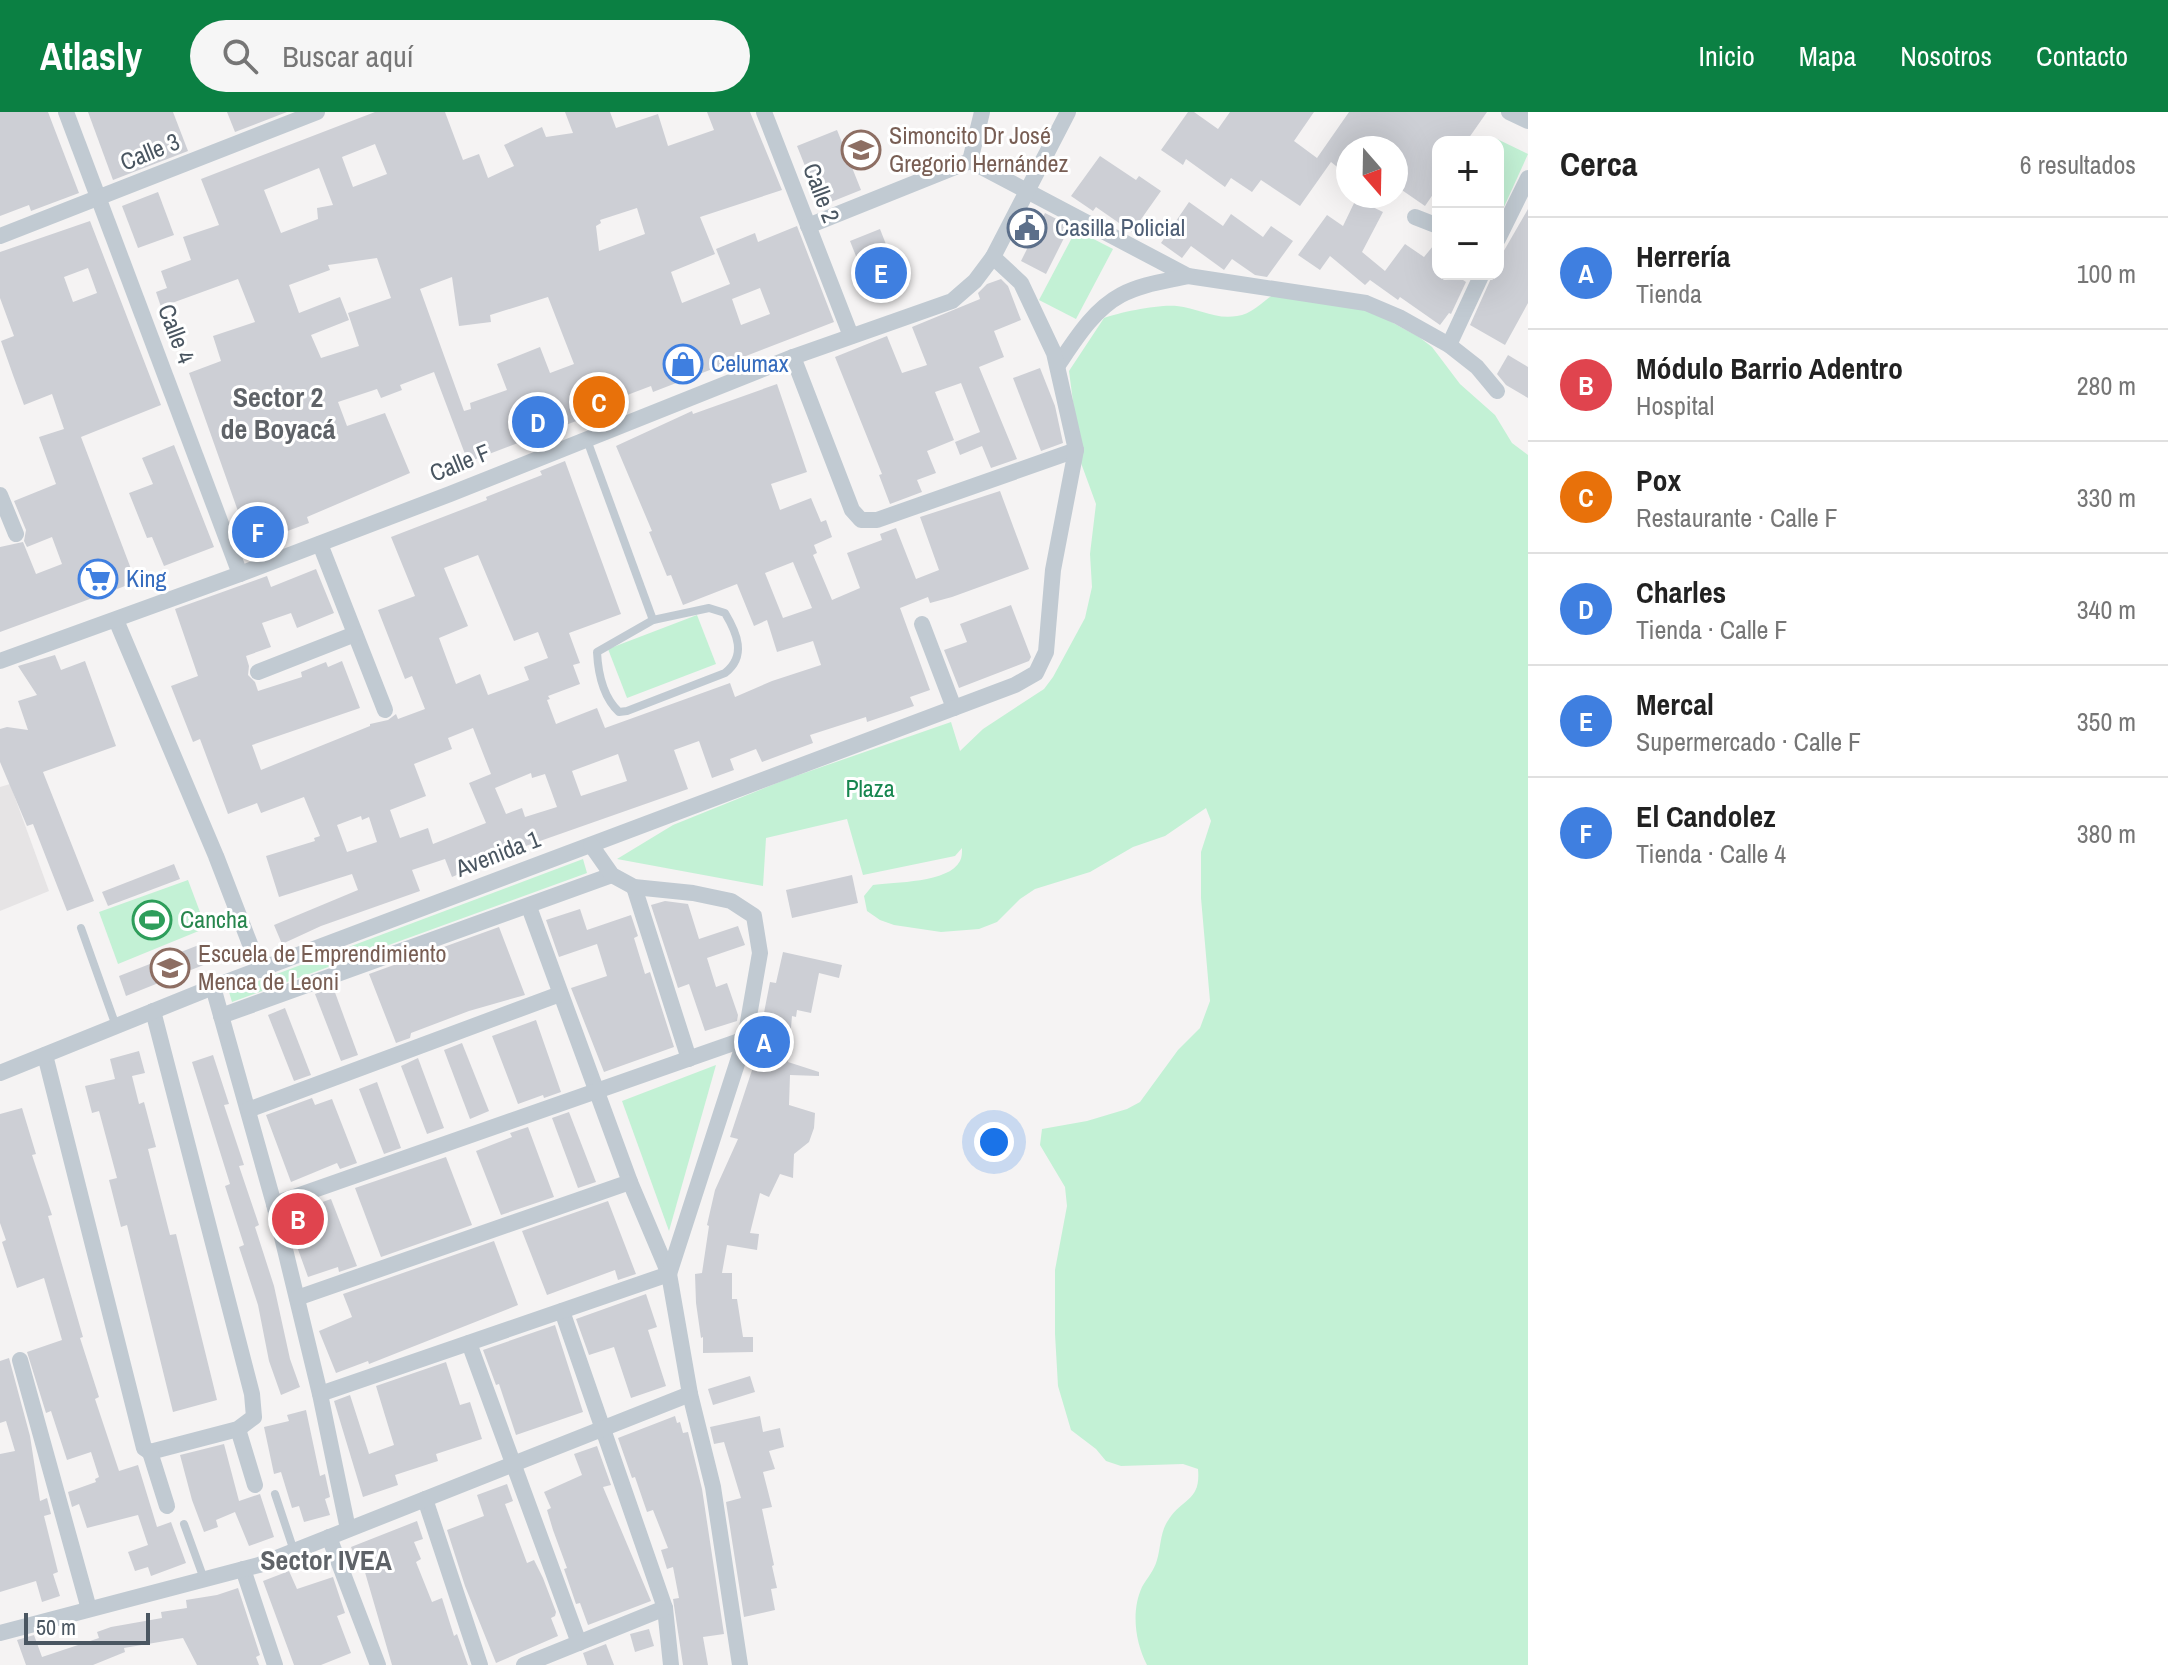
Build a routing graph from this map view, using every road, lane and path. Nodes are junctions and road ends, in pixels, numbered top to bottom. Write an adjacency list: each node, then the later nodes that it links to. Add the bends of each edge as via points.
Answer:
1 (66, 112): 11 (street, Calle 4)
2 (317, 112): 11 (street, Calle 3)
3 (764, 112): 14 (street, Calle 2)
4 (982, 112): 8 (street)
5 (1068, 112): 10 (street, Calle F)
6 (1509, 112): 7 (street)
7 (1528, 121)
8 (970, 161): 10 (street); 14 (street)
9 (1528, 178): 15 (street)
10 (1025, 191): 17 (street, Calle F); 18 (street)
11 (99, 198): 16 (street, Calle 3); 30 (street, Calle 4)
12 (1415, 217): 13 (street)
13 (1432, 224)
14 (808, 226): 20 (street, Calle 2)
15 (1504, 227)
16 (0, 236)
17 (993, 257): 20 (street, Calle F, via 952,301); 23 (street, via 1021,283)
18 (1188, 276): 21 (street, via 1366,303); 23 (street, via 1120,295 1089,321)
19 (1479, 280): 21 (street)
20 (851, 336): 22 (street, Calle F)
21 (1449, 345): 24 (street)
22 (793, 357): 25 (street, Calle F); 26 (street, via 852,510 861,520 877,520)
23 (1058, 365): 26 (street)
24 (1497, 391)
25 (586, 439): 29 (street, Calle F); 32 (lane)
26 (1076, 450): 37 (street, Avenida 1, via 1053,570 1046,652 1036,673)
27 (0, 495): 28 (street)
28 (16, 534)
29 (320, 544): 30 (street, Calle F); 34 (street)
30 (240, 574): 31 (street, Calle F)
31 (116, 620): 35 (street, Calle F); 44 (street)
32 (653, 620): 32 (lane, via 709,608 725,613 734,628 739,654 735,665 619,712 598,672 597,652)
33 (922, 624): 37 (street)
34 (355, 634): 36 (street); 38 (street)
35 (0, 661)
36 (258, 672)
37 (954, 708): 39 (street, Avenida 1)
38 (385, 710)
39 (591, 845): 40 (street); 44 (street, Avenida 1)
40 (612, 875): 41 (street); 42 (street)
41 (634, 887): 50 (street, via 731,901 754,916 760,953); 52 (street)
42 (529, 907): 46 (street); 48 (street)
43 (81, 928): 49 (lane)
44 (260, 970): 45 (street, Avenida 1)
45 (213, 987): 47 (street, Avenida 1); 48 (street)
46 (560, 994): 54 (street); 55 (street)
47 (153, 1011): 49 (street, Avenida 1); 65 (street, via 252,1394 254,1417)
48 (221, 1016): 55 (street)
49 (116, 1026): 51 (street, Avenida 1)
50 (745, 1039): 52 (street); 58 (street)
51 (45, 1055): 53 (street, Avenida 1); 67 (street, via 144,1448)
52 (689, 1059): 54 (street)
53 (0, 1073)
54 (596, 1093): 56 (street); 57 (street)
55 (248, 1110): 57 (street)
56 (630, 1182): 58 (street); 59 (street)
57 (274, 1204): 59 (street)
58 (669, 1274): 60 (street); 64 (street)
59 (297, 1298): 63 (street)
60 (562, 1311): 61 (street); 66 (street)
61 (469, 1343): 63 (street); 68 (street)
62 (20, 1360): 80 (street)
63 (320, 1394): 74 (street)
64 (690, 1394): 66 (street); 88 (street, via 713,1487)
65 (238, 1429): 67 (street); 69 (street)
66 (605, 1429): 68 (street); 79 (street)
67 (150, 1452): 72 (street)
68 (513, 1464): 71 (street); 82 (street)
69 (255, 1485)
70 (275, 1494): 76 (lane)
71 (425, 1499): 74 (street); 85 (street)
72 (167, 1506)
73 (184, 1524): 78 (lane)
74 (348, 1529): 75 (street)
75 (329, 1537): 76 (street); 84 (street)
76 (294, 1551): 77 (street)
77 (243, 1569): 78 (street); 83 (street)
78 (204, 1579): 80 (street)
79 (665, 1608): 82 (street); 87 (street)
80 (89, 1609): 81 (street)
81 (0, 1633)
82 (579, 1643): 86 (street)
83 (275, 1665)
84 (378, 1665)
85 (480, 1665)
86 (524, 1665)
87 (671, 1665)
88 (740, 1665)

